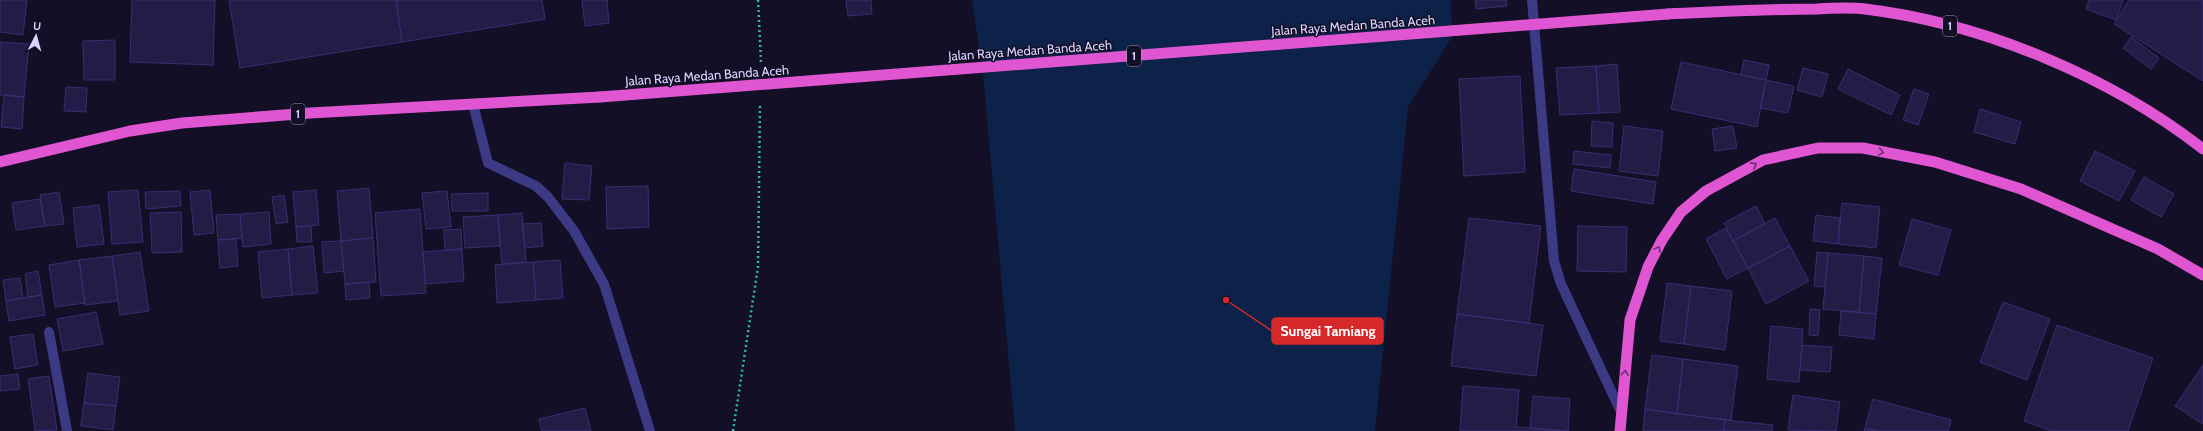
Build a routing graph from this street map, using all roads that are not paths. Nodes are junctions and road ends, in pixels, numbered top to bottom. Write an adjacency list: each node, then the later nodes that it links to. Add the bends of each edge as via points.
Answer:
1 (1532, 0): 7 (street, via 1554,261 1561,284)
2 (473, 104): 3 (highway, Jalan Raya Medan Banda Aceh / 1, bridge, via 600,97 1668,14 1864,8 1921,18 1978,34 2050,61 2116,91 2175,127); 4 (highway, Jalan Raya Medan Banda Aceh / 1, via 182,123 130,131); 9 (street, via 488,163 524,179 548,197 574,231 604,284)
3 (2203, 149)
4 (0, 162)
5 (2203, 275): 7 (highway, one-way to 5, via 1630,320 1648,267 1662,240 1681,212 1706,191 1763,160 1818,148 1864,148 1935,162 2021,189 2158,249)
6 (49, 332): 8 (street)
7 (1621, 412): 10 (highway)
8 (67, 431)
9 (650, 431)
10 (1620, 431)

